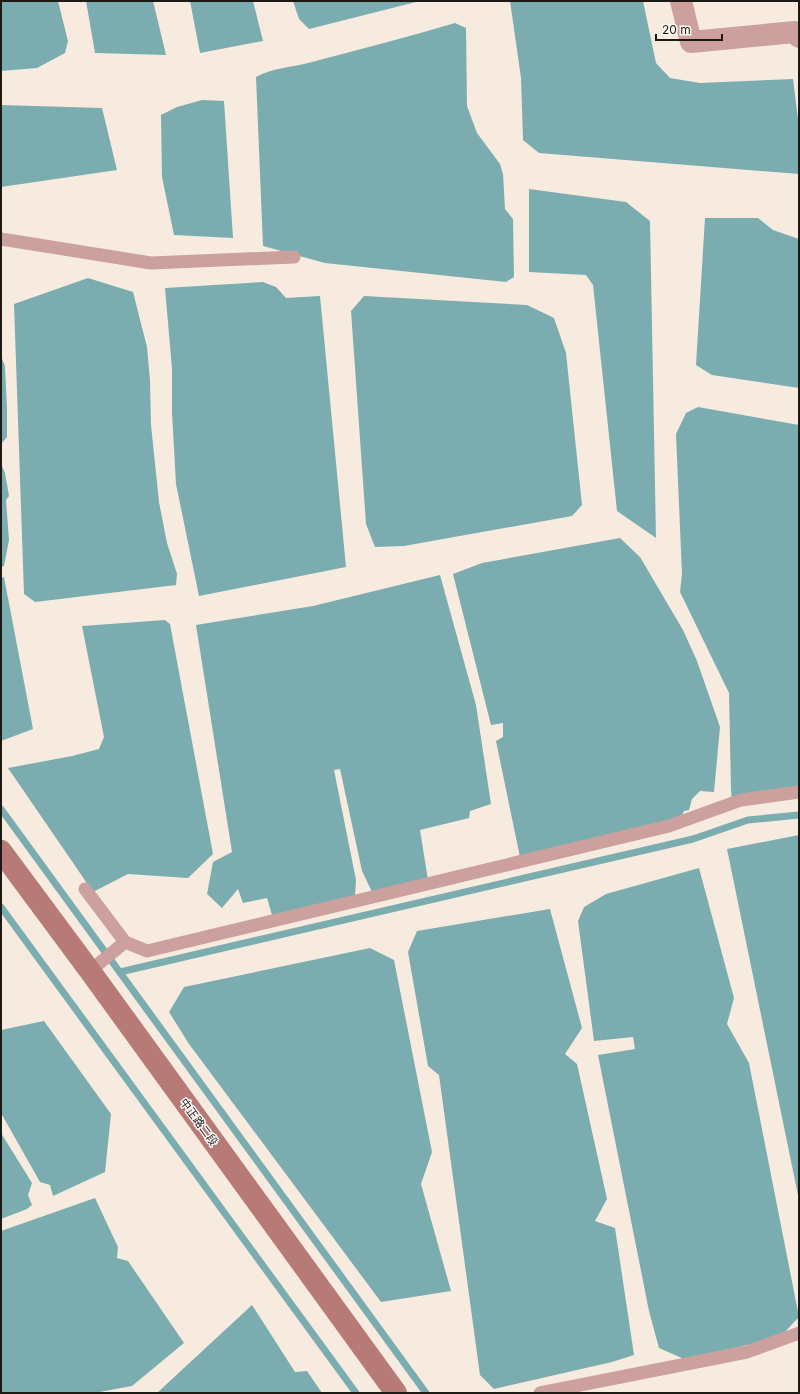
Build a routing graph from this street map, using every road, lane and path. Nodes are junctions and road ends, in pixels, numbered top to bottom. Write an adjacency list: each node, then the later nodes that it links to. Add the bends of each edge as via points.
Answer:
1 (681, 1): 2 (street, via 690,42 795,32)
2 (799, 37)
3 (1, 239): 4 (lane, via 151,263)
4 (294, 257)
5 (799, 792): 8 (lane, via 741,800 669,826 147,951)
6 (1, 851): 9 (main road, 中正路二段)
7 (85, 889): 8 (lane)
8 (125, 942): 9 (lane)
9 (90, 971): 11 (main road, 中正路二段)
10 (799, 1333): 12 (lane, via 747,1352)
11 (396, 1393)
12 (540, 1393)

